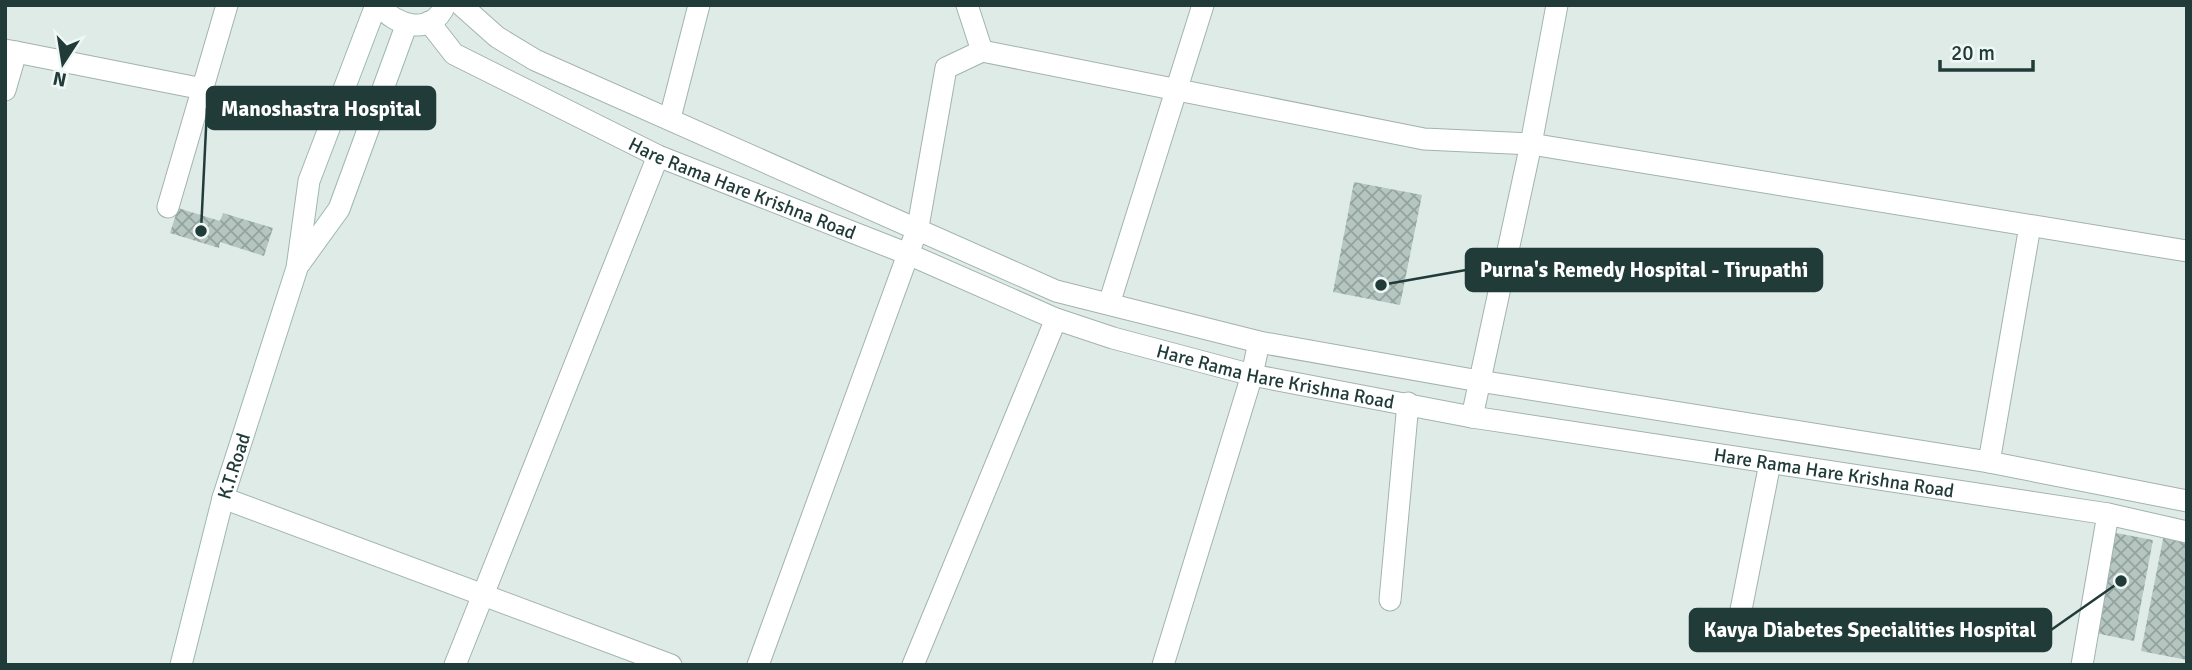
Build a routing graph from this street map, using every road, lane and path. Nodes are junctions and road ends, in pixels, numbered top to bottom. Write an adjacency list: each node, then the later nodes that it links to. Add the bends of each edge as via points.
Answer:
1 (227, 5): 13 (street)
2 (377, 5): 10 (street); 24 (street, K.T.Road, via 310,181)
3 (445, 5): 9 (street)
4 (461, 5): 16 (street, Hare Rama Hare Krishna Road, via 497,37 534,60)
5 (699, 5): 16 (street)
6 (967, 5): 12 (street)
7 (1203, 5): 15 (street)
8 (1557, 5): 17 (street)
9 (429, 22): 10 (street); 18 (street, Hare Rama Hare Krishna Road, via 454,54)
10 (406, 26): 24 (street, K.T.Road, via 339,209)
11 (10, 51): 13 (street); 14 (street)
12 (982, 51): 15 (street); 21 (street, via 946,68)
13 (203, 89): 19 (street)
14 (5, 90)
15 (1177, 90): 17 (street, via 1424,139); 25 (street)
16 (670, 118): 21 (street, Hare Rama Hare Krishna Road)
17 (1531, 144): 20 (street); 29 (street)
18 (658, 156): 23 (street, Hare Rama Hare Krishna Road); 38 (street)
19 (167, 207)
20 (2030, 226): 22 (street); 32 (street)
21 (918, 227): 23 (street); 25 (street, Hare Rama Hare Krishna Road, via 1056,291)
22 (2187, 251)
23 (908, 254): 26 (street, Hare Rama Hare Krishna Road); 44 (street)
24 (297, 268): 34 (street, K.T.Road)
25 (1109, 304): 27 (street, Hare Rama Hare Krishna Road)
26 (1056, 319): 28 (street, Hare Rama Hare Krishna Road); 45 (street)
27 (1259, 342): 28 (street); 29 (street, Hare Rama Hare Krishna Road)
28 (1252, 375): 30 (street, Hare Rama Hare Krishna Road); 46 (street)
29 (1479, 381): 31 (street); 32 (street, Hare Rama Hare Krishna Road)
30 (1408, 402): 31 (street, Hare Rama Hare Krishna Road); 39 (street)
31 (1472, 417): 33 (street, Hare Rama Hare Krishna Road)
32 (1989, 462): 35 (street, Hare Rama Hare Krishna Road)
33 (1770, 463): 36 (street, Hare Rama Hare Krishna Road); 40 (street)
34 (223, 498): 38 (street); 41 (street, K.T.Road)
35 (2187, 501)
36 (2108, 514): 37 (street, Hare Rama Hare Krishna Road); 47 (street)
37 (2187, 532)
38 (483, 597): 42 (street); 43 (street)
39 (1390, 600)
40 (1739, 620)
41 (181, 665)
42 (455, 665)
43 (671, 665)
44 (758, 665)
45 (913, 665)
46 (1163, 665)
47 (2082, 665)

